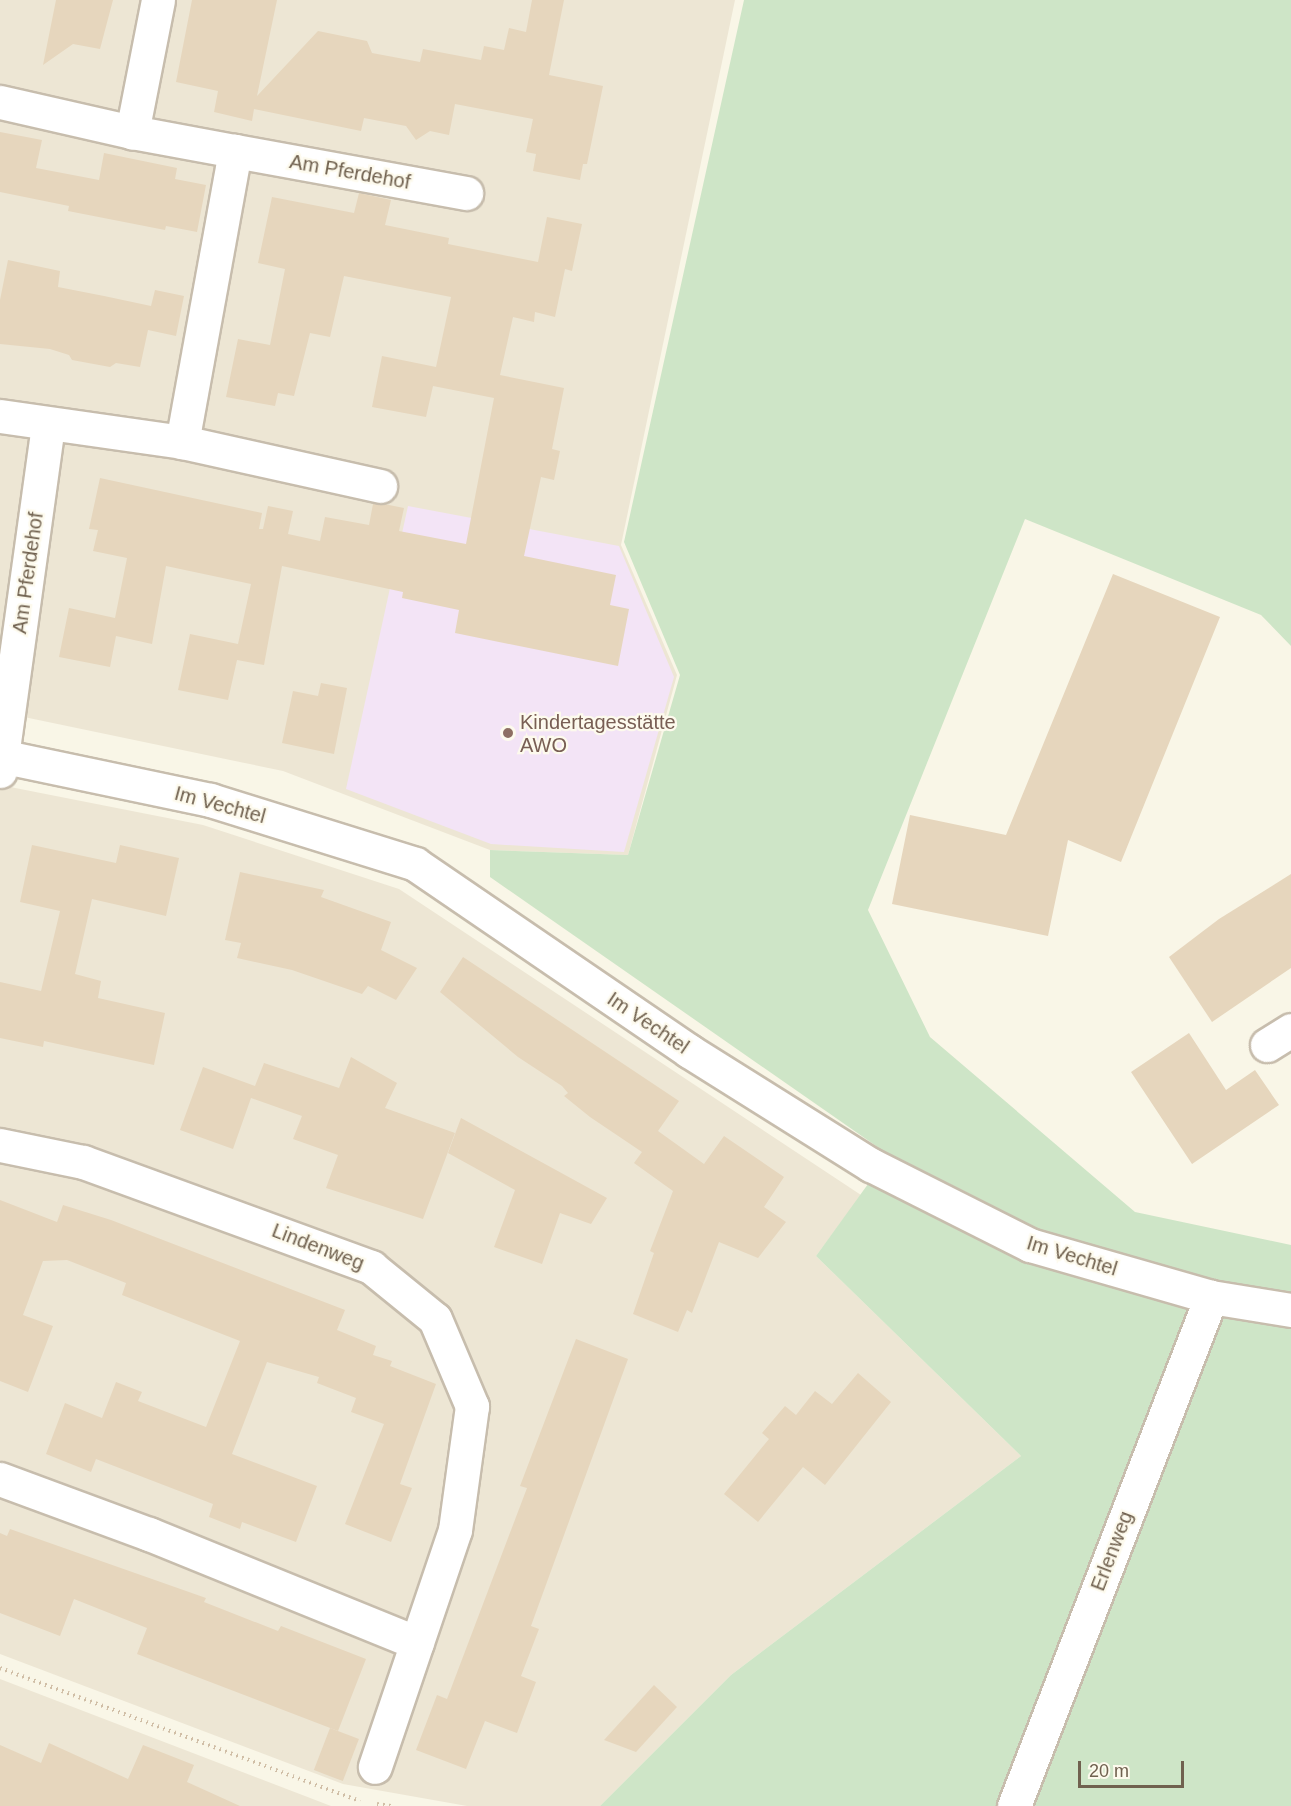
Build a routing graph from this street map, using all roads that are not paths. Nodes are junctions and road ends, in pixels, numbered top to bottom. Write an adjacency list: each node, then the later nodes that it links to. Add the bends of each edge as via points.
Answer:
1 (158, 0): 3 (street)
2 (0, 102): 3 (street, Am Pferdehof)
3 (132, 132): 4 (street, Am Pferdehof)
4 (235, 151): 5 (street, Am Pferdehof); 8 (street)
5 (466, 193)
6 (0, 416): 7 (street)
7 (48, 424): 8 (street); 10 (street, Am Pferdehof)
8 (182, 442): 9 (street)
9 (380, 486)
10 (1, 761): 12 (street, Im Vechtel, via 210,800 415,864 689,1051 871,1165 1030,1245)
11 (0, 1145): 15 (street, Lindenweg, via 83,1162 371,1268 435,1319 472,1407 455,1530)
12 (1211, 1297): 13 (street, Im Vechtel); 17 (street, Erlenweg)
13 (1291, 1310)
14 (0, 1479): 15 (street, via 149,1534)
15 (417, 1643): 16 (street, Lindenweg)
16 (375, 1767)
17 (1014, 1806)

